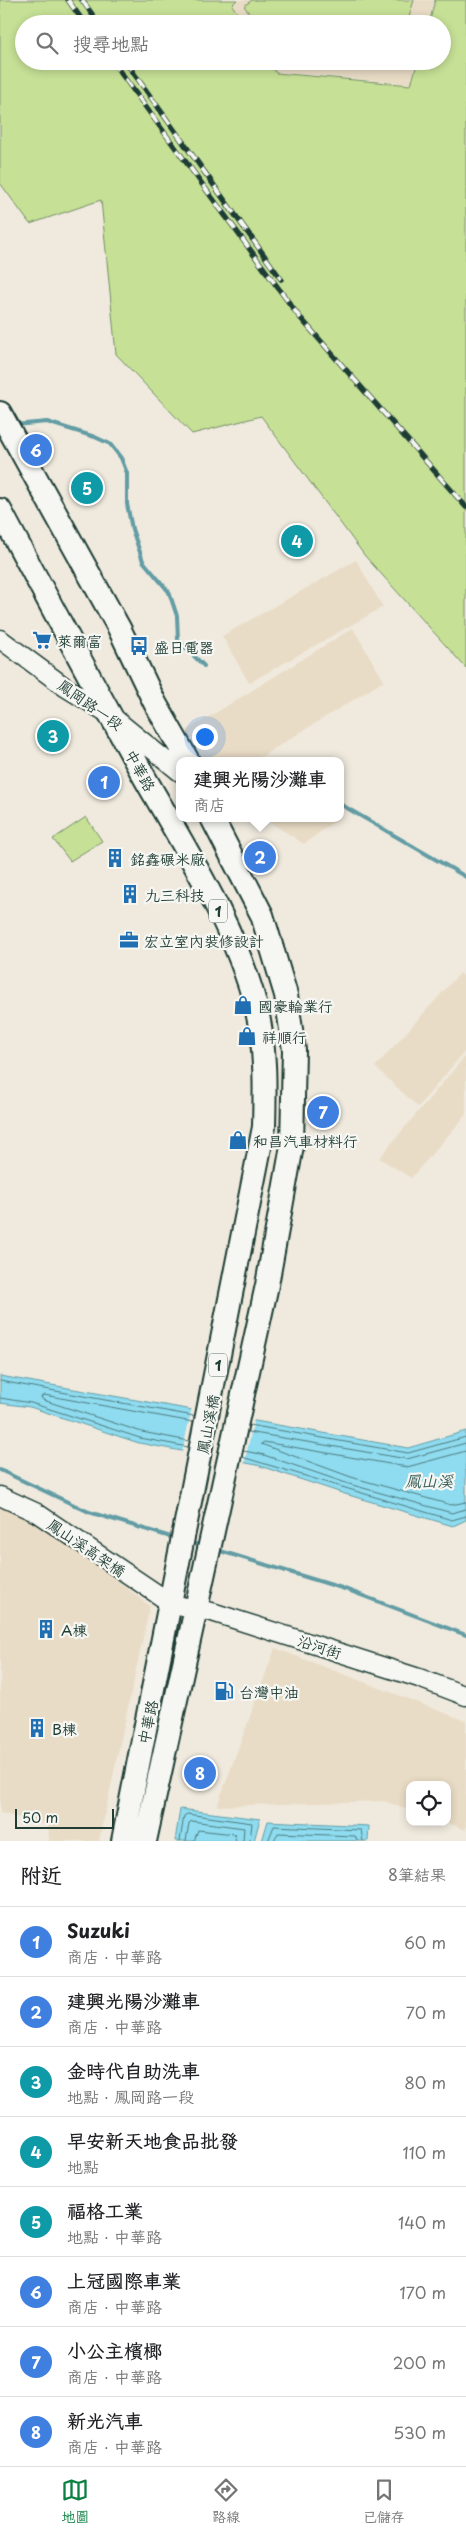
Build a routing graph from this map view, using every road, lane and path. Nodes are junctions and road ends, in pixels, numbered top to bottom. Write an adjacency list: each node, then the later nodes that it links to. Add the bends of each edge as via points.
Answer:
1 (0, 413): 5 (main road)
2 (0, 510): 4 (main road, 中華路 / 1)
3 (0, 639): 4 (street, 鳳岡路一段, via 65,687)
4 (109, 714): 6 (street, 鳳岡路一段); 8 (main road, 中華路 / 1, via 213,900 244,965 256,1009 266,1069)
5 (186, 757)
6 (176, 769)
7 (214, 822): 11 (main road, 鳳山溪橋 / 1, via 262,915 286,994 294,1050 292,1146 267,1285)
8 (264, 1127): 10 (main road, 鳳山溪橋 / 1)
9 (0, 1496): 10 (street, 鳳山溪高架橋, via 37,1513)
10 (172, 1604): 11 (street, 沿河街); 13 (main road, 中華路 / 1)
11 (197, 1609): 12 (street, 沿河街, via 222,1614); 14 (main road, 中華路 / 1)
12 (466, 1696)
13 (123, 1841)
14 (145, 1841)

